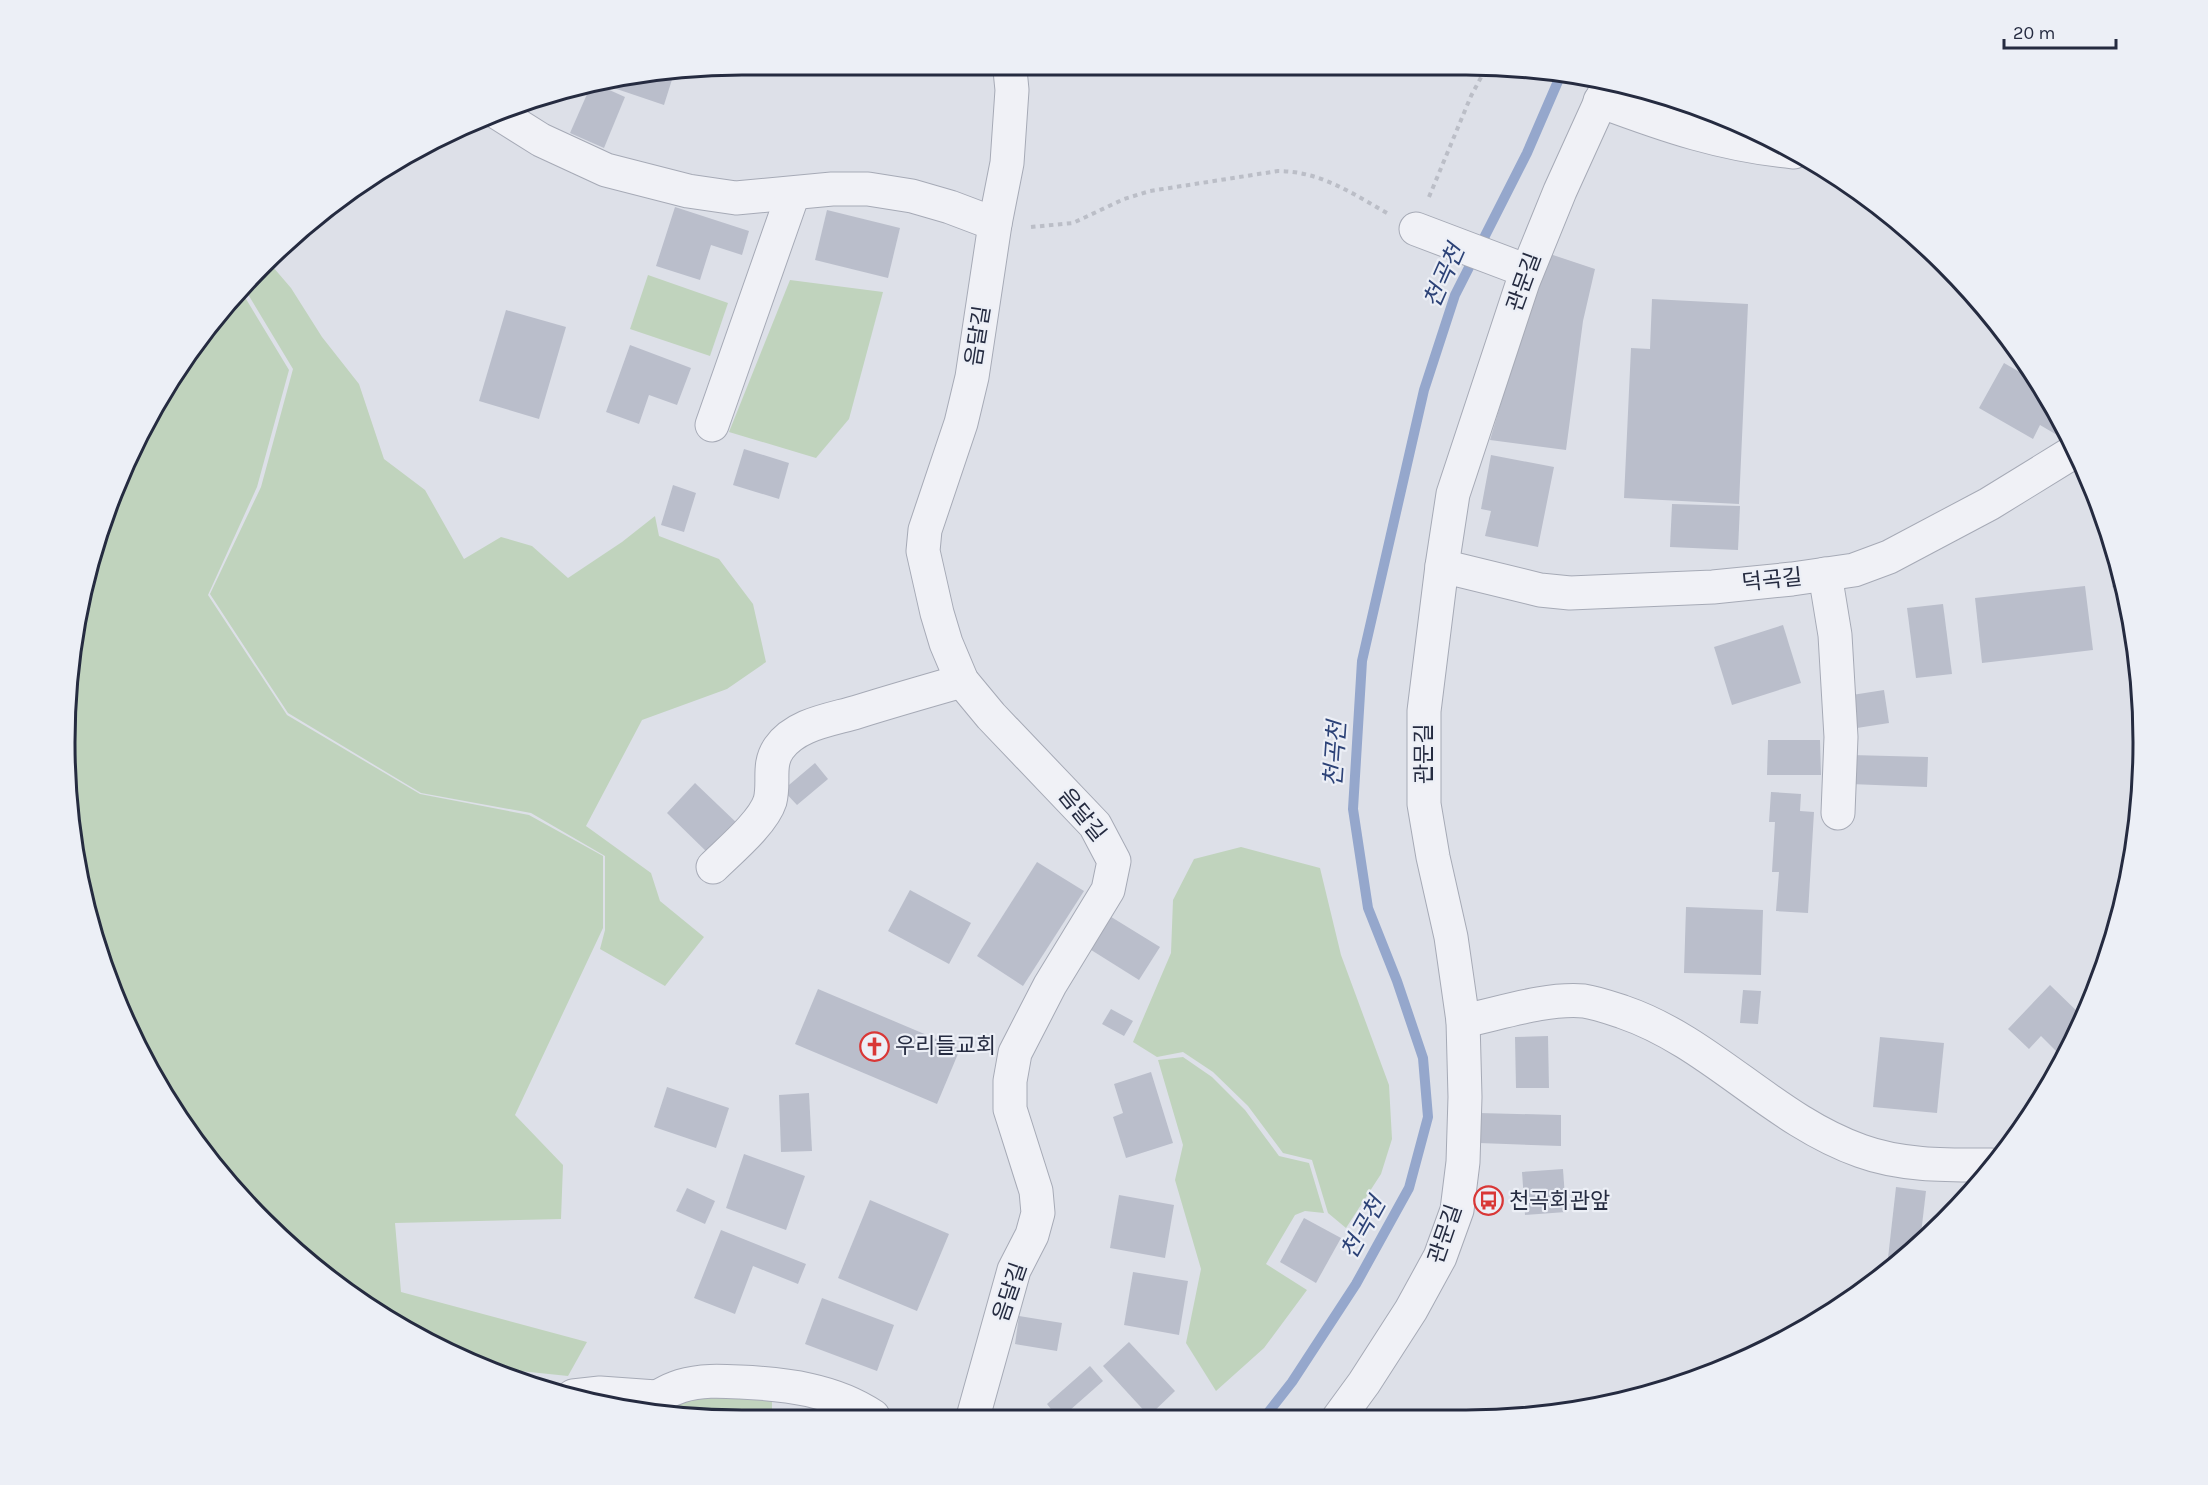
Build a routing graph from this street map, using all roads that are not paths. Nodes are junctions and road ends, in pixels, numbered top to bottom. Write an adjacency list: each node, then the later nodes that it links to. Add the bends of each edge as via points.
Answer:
1 (1010, 75): 6 (street, 음달길, via 1007,163)
2 (1605, 92): 4 (street, via 1695,135); 8 (street, 관문길)
3 (506, 119): 5 (street, via 606,170 688,191 736,198)
4 (1772, 150)
5 (793, 194): 6 (street, via 868,189 912,196); 9 (street)
6 (995, 224): 13 (street, 음달길, via 972,377 925,530 923,551 937,613)
7 (1421, 231): 8 (street)
8 (1521, 269): 11 (street, 관문길, via 1453,494)
9 (712, 425)
10 (2068, 455): 12 (street, 덕곡길, via 1989,504 1889,557 1854,570)
11 (1442, 566): 12 (street, 덕곡길, via 1540,590 1570,593 1713,587); 16 (street, 관문길, via 1424,711 1424,804 1451,937)
12 (1825, 574): 14 (street, via 1841,737)
13 (962, 681): 15 (street, via 823,720 798,731 779,747 771,764 769,803 760,818); 22 (street, 음달길, via 1095,825 1114,861 1108,890 1050,985 1015,1053 1010,1108 1036,1191 1038,1213 1032,1235 1014,1270)
14 (1838, 813)
15 (713, 867)
16 (1463, 1021): 17 (street, via 1556,1002 1585,1002 1613,1008 1675,1035 1787,1112 1862,1152 1899,1161); 23 (street, 관문길, via 1463,1162 1457,1210 1440,1257 1416,1301)
17 (1982, 1165)
18 (597, 1393): 19 (street)
19 (627, 1399)
20 (648, 1403): 21 (street, via 680,1386 708,1381 773,1383 821,1392)
21 (864, 1410)
22 (975, 1410)
23 (1347, 1410)

